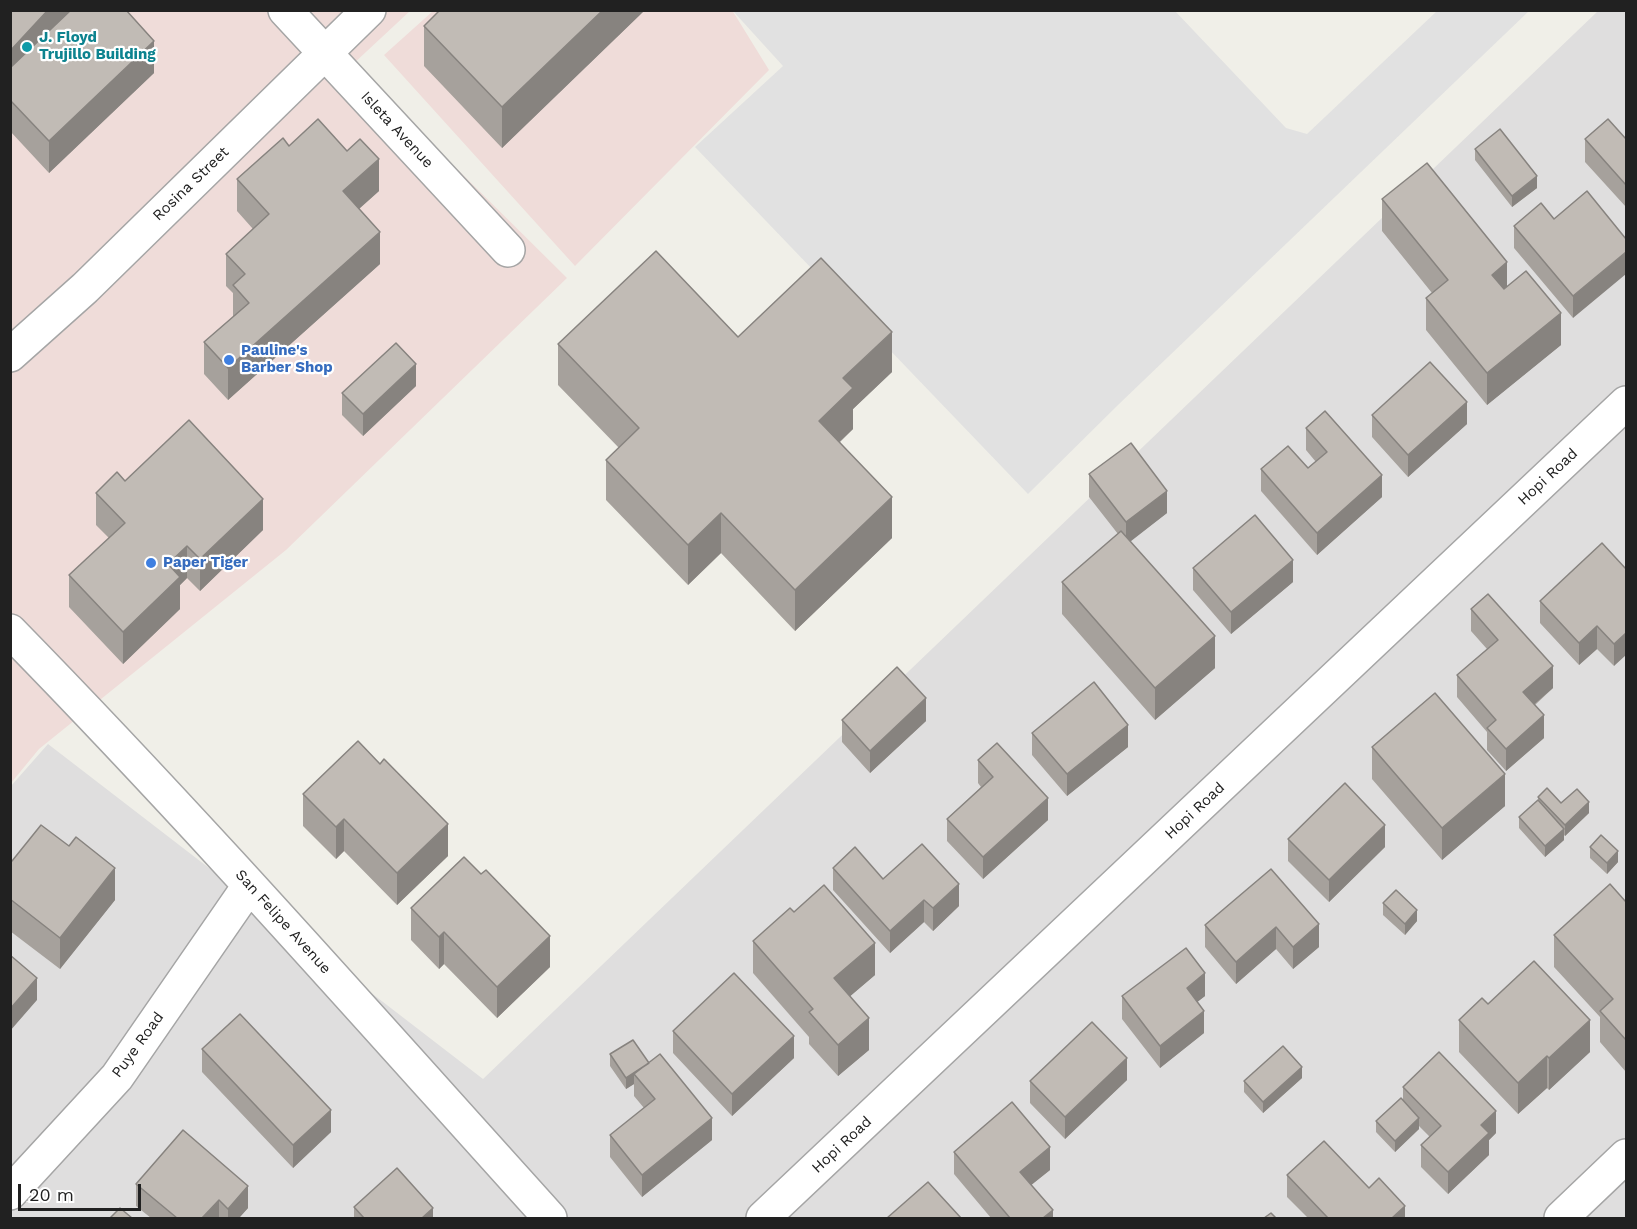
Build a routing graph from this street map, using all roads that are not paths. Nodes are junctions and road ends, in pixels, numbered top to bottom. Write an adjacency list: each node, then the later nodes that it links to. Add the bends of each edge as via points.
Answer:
1 (285, 10): 3 (street, Isleta Avenue)
2 (369, 10): 3 (street, Rosina Street)
3 (325, 52): 4 (street, Isleta Avenue); 5 (street, Rosina Street, via 85,288)
4 (508, 250)
5 (10, 355)
6 (1626, 404): 12 (street, Hopi Road)
7 (10, 630): 8 (street, San Felipe Avenue)
8 (249, 886): 10 (street, Puye Road, via 117,1077); 11 (street, San Felipe Avenue)
9 (1626, 1156): 13 (street)
10 (10, 1193)
11 (550, 1218)
12 (763, 1218)
13 (1561, 1218)

